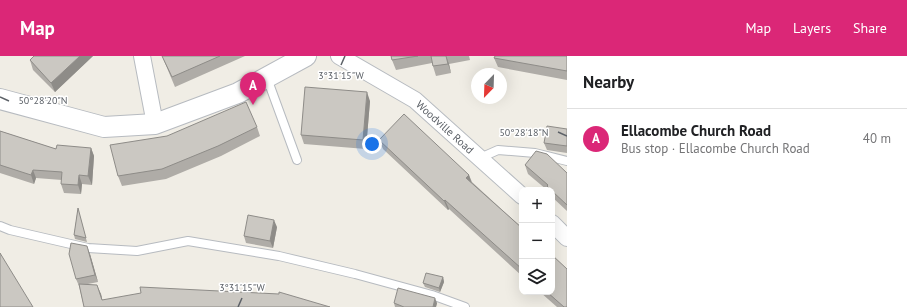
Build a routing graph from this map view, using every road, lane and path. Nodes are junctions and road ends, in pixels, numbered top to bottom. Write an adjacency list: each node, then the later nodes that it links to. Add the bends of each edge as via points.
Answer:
1 (142, 56): 6 (street)
2 (306, 56): 4 (street)
3 (339, 56): 7 (street, Woodville Road, via 415,100)
4 (267, 78): 6 (street, via 238,93); 8 (lane)
5 (0, 99): 6 (street, via 104,127)
6 (156, 124)
7 (480, 158): 9 (lane, via 498,150 535,153); 10 (street, Woodville Road)
8 (297, 160)
9 (567, 161)
10 (519, 193)
11 (0, 226): 14 (lane, via 88,248 137,251 188,241 279,256 432,295)
12 (555, 226): 13 (street)
13 (567, 238)
14 (465, 307)

